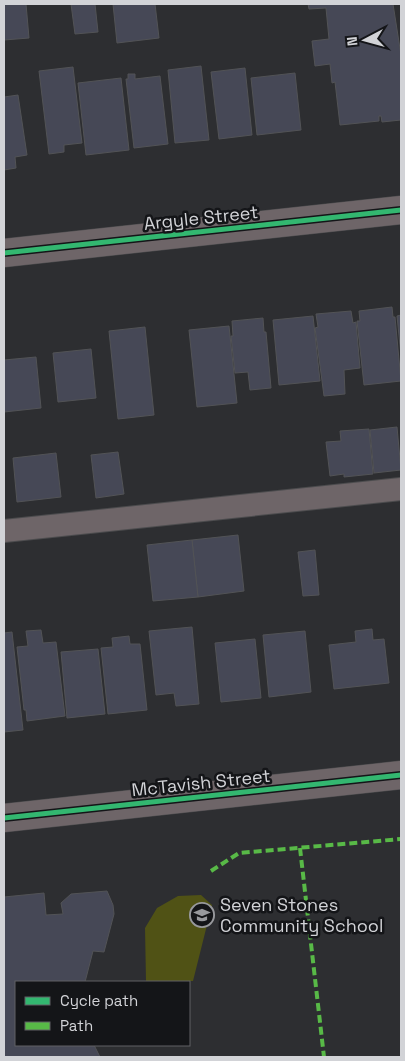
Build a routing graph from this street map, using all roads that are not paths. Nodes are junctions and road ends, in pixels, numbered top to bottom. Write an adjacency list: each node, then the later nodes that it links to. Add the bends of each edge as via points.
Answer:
1 (401, 210): 2 (street, Argyle Street)
2 (4, 252)
3 (401, 489): 4 (lane)
4 (4, 531)
5 (401, 775): 6 (street, McTavish Street)
6 (4, 818)

